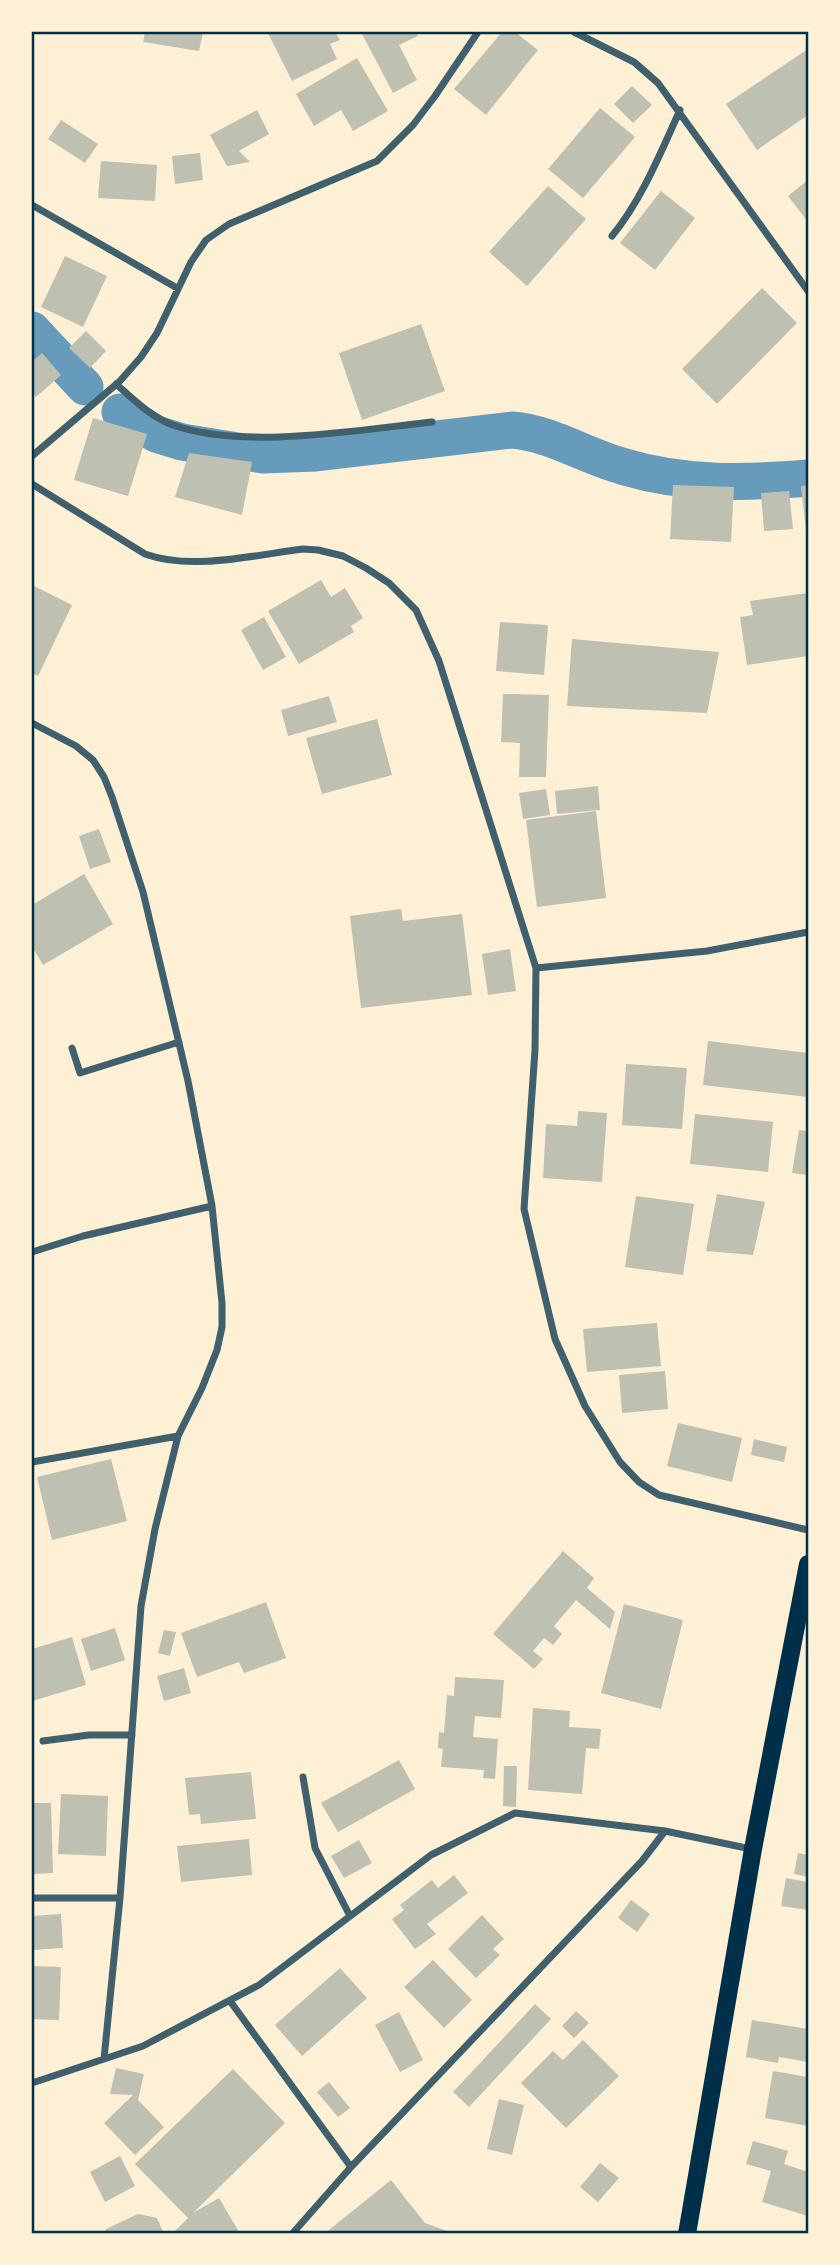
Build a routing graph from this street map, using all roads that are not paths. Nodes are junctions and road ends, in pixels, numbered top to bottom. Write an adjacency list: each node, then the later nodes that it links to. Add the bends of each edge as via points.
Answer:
1 (478, 32): 6 (street, via 435,96 388,151 364,167 217,231 197,250)
2 (574, 32): 3 (street, via 634,62)
3 (680, 110): 5 (street, via 642,192); 7 (street)
4 (32, 205): 6 (street)
5 (612, 236)
6 (177, 288): 8 (street, via 158,332)
7 (808, 291)
8 (116, 384): 9 (street, via 158,418 213,434 309,435); 10 (street)
9 (432, 422)
10 (32, 456)
11 (32, 484): 14 (street, via 157,558 185,562 318,550 353,561 399,592 422,620 439,661)
12 (32, 723): 15 (street, via 76,746 104,777 143,892)
13 (808, 932): 14 (street, via 707,951)
14 (536, 968): 21 (street, via 524,1209 555,1339 579,1395 620,1462 659,1495)
15 (179, 1042): 16 (street, via 80,1073); 17 (street)
16 (72, 1048)
17 (212, 1206): 18 (street); 19 (street, via 221,1339)
18 (32, 1252)
19 (178, 1436): 20 (street); 23 (street, via 141,1606)
20 (32, 1462)
21 (808, 1530)
22 (808, 1564): 27 (main road)
23 (132, 1735): 24 (street); 29 (street)
24 (43, 1741)
25 (303, 1777): 30 (street, via 315,1848)
26 (665, 1831): 27 (street); 30 (street, via 515,1813 430,1855); 34 (street)
27 (753, 1849): 36 (main road)
28 (32, 1898): 29 (street)
29 (120, 1898): 32 (street)
30 (350, 1916): 31 (street, via 259,1985)
31 (230, 2001): 32 (street, via 143,2046); 34 (street)
32 (104, 2059): 33 (street)
33 (32, 2083)
34 (351, 2167): 35 (street)
35 (292, 2234)
36 (687, 2234)

